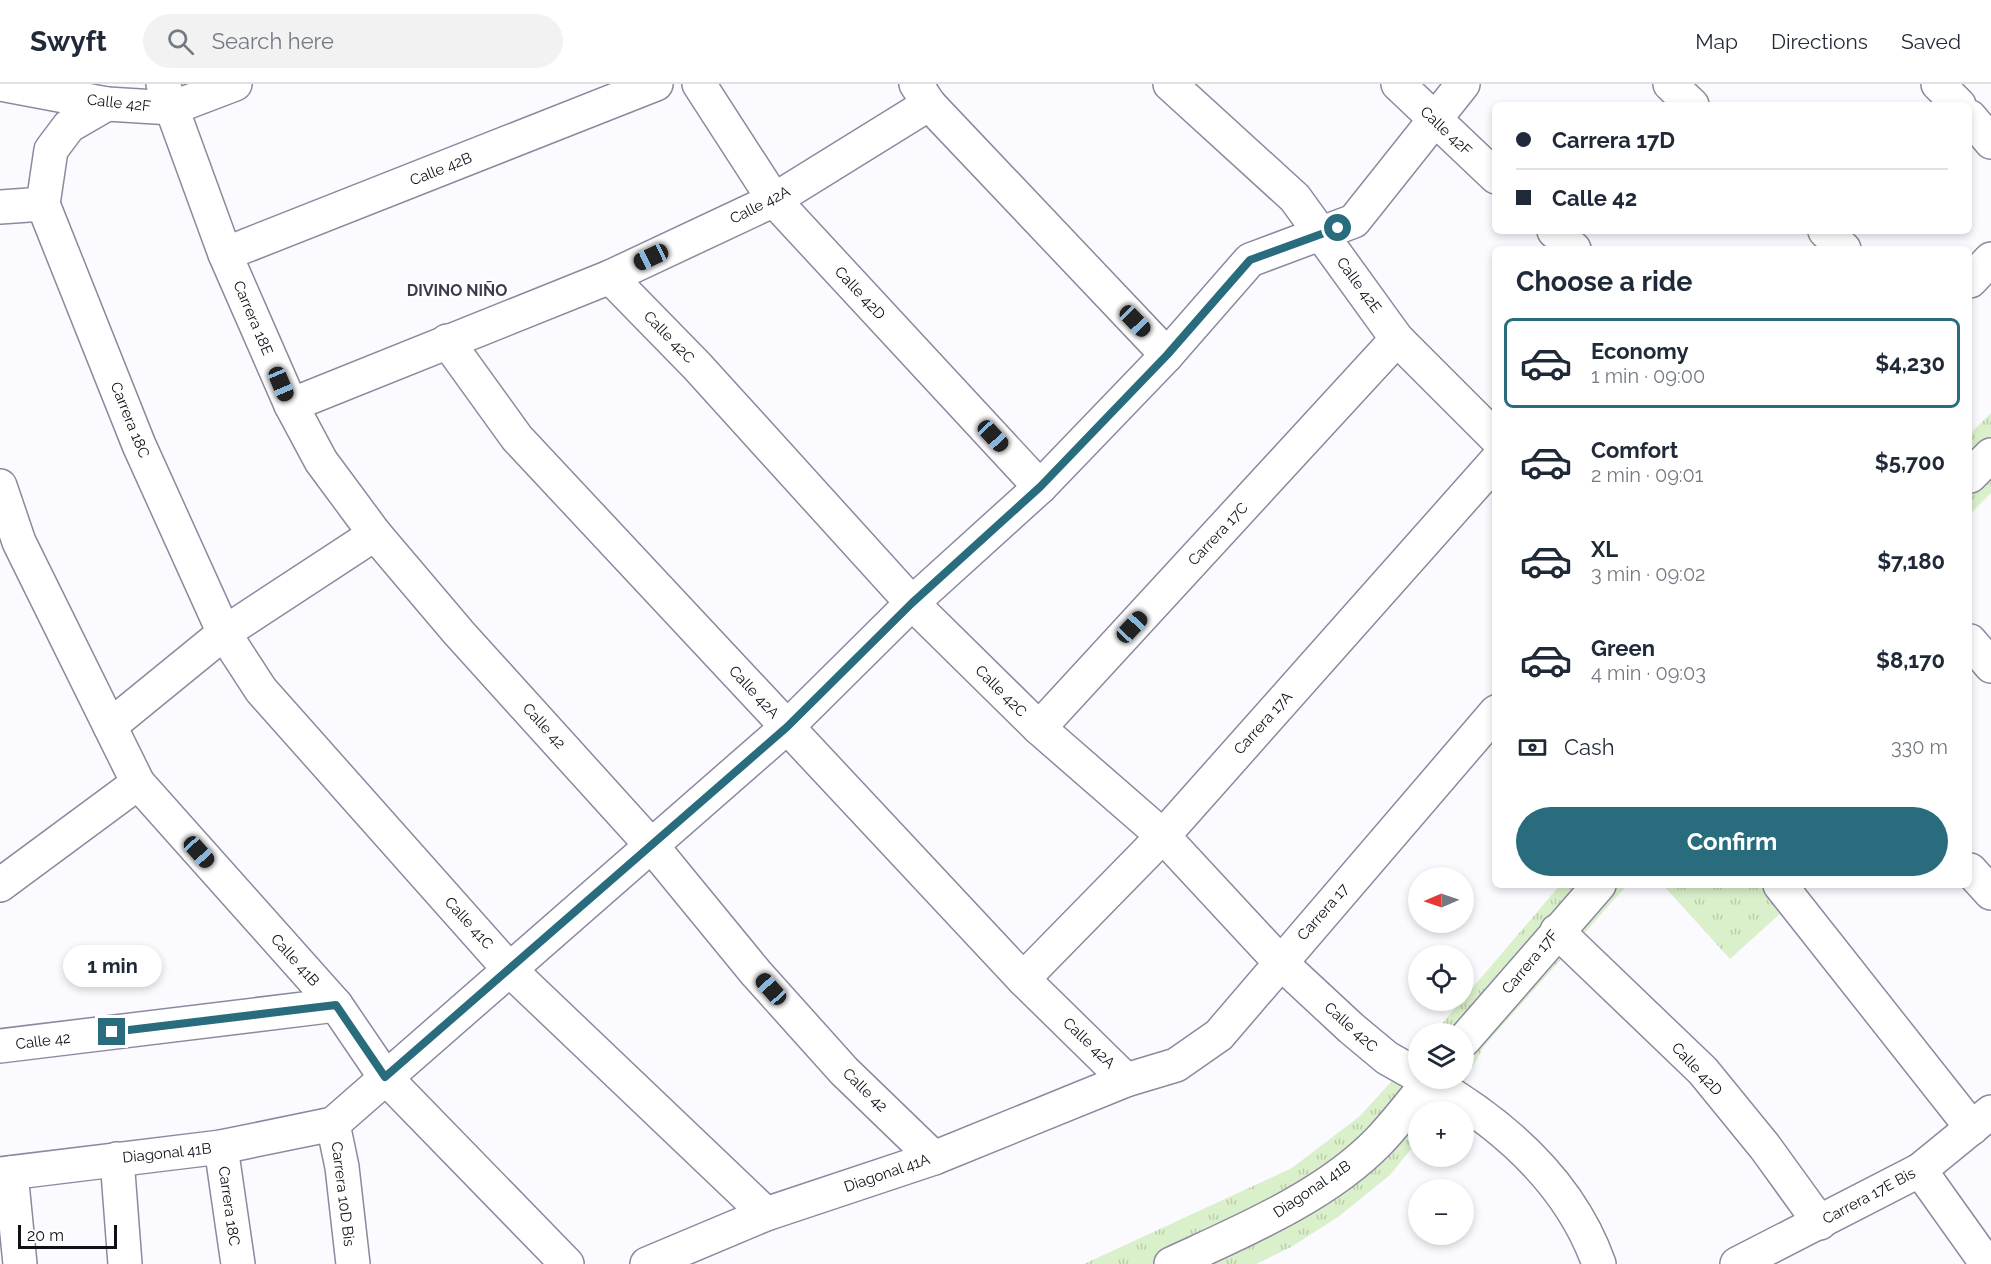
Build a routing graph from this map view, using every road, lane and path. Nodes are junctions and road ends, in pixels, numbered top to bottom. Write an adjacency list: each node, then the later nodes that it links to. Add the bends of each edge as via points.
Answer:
1 (0, 84): 16 (street, Calle 42F)
2 (235, 84): 12 (street, Calle 42F)
3 (656, 84): 29 (street, Calle 42B)
4 (699, 84): 21 (street, Calle 42D)
5 (1170, 84): 26 (street, Calle 42E, via 1296,198)
6 (1398, 84): 18 (street, Calle 42F)
7 (1463, 84): 18 (street)
8 (1670, 84): 13 (street)
9 (1938, 84): 14 (street)
10 (1965, 84): 15 (street)
11 (923, 94): 21 (street, Calle 42A); 35 (street)
12 (168, 96): 16 (street, Calle 42F); 29 (street, Carrera 18E)
13 (1689, 102)
14 (1957, 102)
15 (1961, 102)
16 (107, 104): 22 (street, via 69,126 51,150)
17 (1972, 119): 19 (street)
18 (1432, 120): 20 (street, Calle 42F); 26 (street, via 1354,221)
19 (1991, 142)
20 (1492, 173)
21 (774, 200): 31 (street, Calle 42A); 42 (street, Calle 42D)
22 (43, 204): 23 (street); 45 (street, Carrera 18C, via 140,445)
23 (0, 207)
24 (1557, 234): 27 (street)
25 (1828, 234): 28 (street)
26 (1322, 235): 33 (street, Calle 42E); 35 (street, via 1250,260)
27 (1571, 246)
28 (1841, 246)
29 (225, 254): 36 (street, Carrera 18E)
30 (1991, 259): 32 (street)
31 (610, 277): 34 (street, Calle 42A); 44 (street, Calle 42C, via 697,366)
32 (1972, 279)
33 (1397, 339): 37 (street, Calle 42E); 51 (street, Carrera 17C)
34 (447, 341): 36 (street, Calle 42A); 50 (street, Calle 42A, via 517,438)
35 (1167, 355): 42 (street)
36 (291, 405): 43 (street, Carrera 18E, via 321,460)
37 (1492, 434)
38 (1991, 455): 40 (street)
39 (1492, 466): 53 (street, Carrera 17A)
40 (1972, 474)
41 (0, 486): 49 (street, via 19,542)
42 (1040, 487): 44 (street)
43 (375, 534): 45 (street); 54 (street, Calle 42)
44 (912, 603): 50 (street); 51 (street, Calle 42C)
45 (224, 633): 49 (street); 62 (street, Calle 41C, via 261,690)
46 (1972, 643): 47 (street)
47 (1991, 666)
48 (1492, 717): 61 (street, Carrera 17)
49 (110, 726): 52 (street, Calle 41B)
50 (787, 727): 54 (street); 63 (street, Calle 42A)
51 (1039, 728): 53 (street, Calle 42C)
52 (138, 783): 56 (street); 64 (street, Calle 41B)
53 (1163, 836): 61 (street, Calle 42C); 63 (street, Carrera 17A)
54 (651, 845): 62 (street); 75 (street, Calle 42, via 756,973 837,1063)
55 (1972, 872): 59 (street)
56 (0, 885)
57 (1596, 888): 60 (street, Carrera 17F)
58 (1783, 888): 72 (street)
59 (1991, 893)
60 (1557, 931): 65 (street, Carrera 17F); 80 (street, Calle 42D, via 1703,1071)
61 (1280, 962): 67 (street, Calle 42C, via 1387,1058); 69 (street, Carrera 17, via 1219,1035 1176,1065)
62 (510, 970): 68 (street); 79 (street, Calle 41C)
63 (1023, 979): 69 (street, Calle 42A)
64 (336, 1005): 66 (street, Calle 42); 68 (street, Calle 41B)
65 (1474, 1028)
66 (0, 1046)
67 (1408, 1069)
68 (385, 1077): 73 (street); 85 (street, Calle 41B)
69 (1126, 1080): 75 (street, Diagonal 41A)
70 (1418, 1089): 87 (street, Diagonal 41B, via 1378,1142 1326,1184 1280,1213)
71 (1441, 1089): 88 (street, Calle 42C, via 1504,1130 1551,1179 1580,1223)
72 (1981, 1120): 77 (street, Carrera 17E Bis)
73 (333, 1124): 74 (street, Diagonal 41B); 84 (street, Carrera 10D Bis)
74 (221, 1147): 76 (street, Diagonal 41B); 83 (street, Carrera 18C)
75 (934, 1158): 79 (street, Diagonal 41A)
76 (117, 1159): 78 (street, Diagonal 41B); 82 (street)
77 (1920, 1170): 80 (street, Carrera 17E Bis); 90 (street)
78 (5, 1174): 81 (street)
79 (766, 1214): 86 (street, Diagonal 41A)
80 (1820, 1222): 89 (street, Carrera 17E Bis)
81 (20, 1264)
82 (125, 1264)
83 (238, 1264)
84 (353, 1264)
85 (567, 1264)
86 (647, 1264)
87 (1171, 1264)
88 (1599, 1264)
89 (1737, 1264)
90 (1987, 1264)

